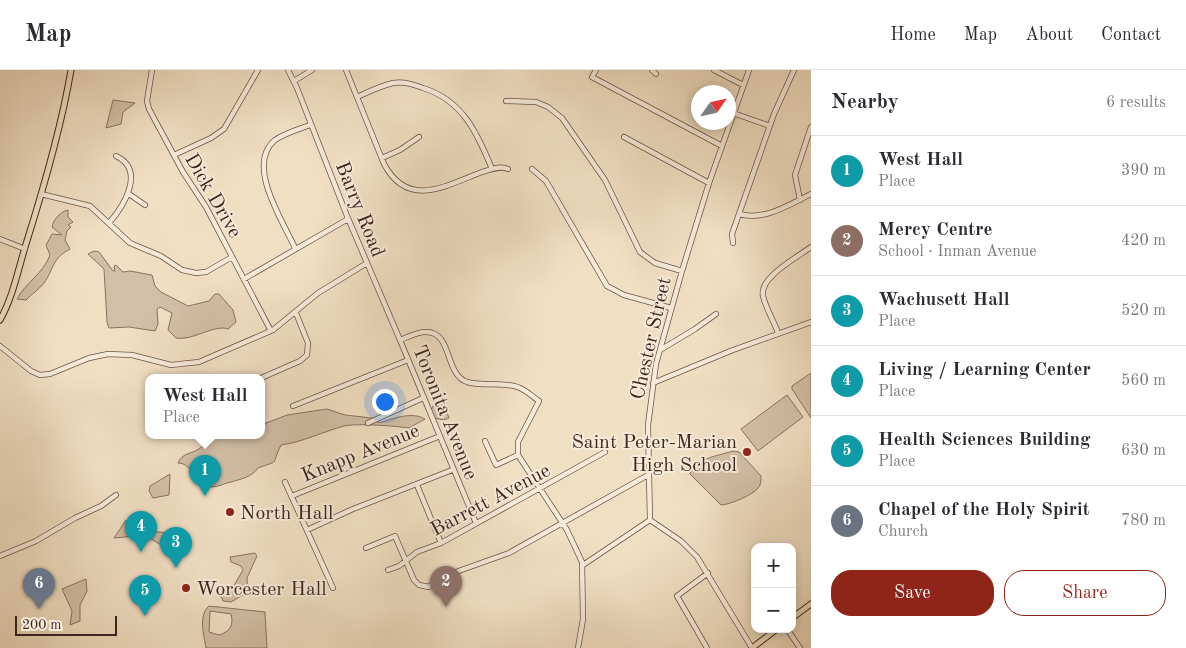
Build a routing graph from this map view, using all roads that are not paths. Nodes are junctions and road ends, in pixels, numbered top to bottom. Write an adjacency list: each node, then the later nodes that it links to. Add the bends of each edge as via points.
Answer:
1 (71, 70): 31 (main road)
2 (152, 70): 24 (street, Dick Drive, via 148,105)
3 (258, 70): 24 (street, via 224,129)
4 (288, 70): 11 (street, Barry Road)
5 (312, 70): 11 (street)
6 (346, 70): 13 (street)
7 (596, 70): 23 (street, via 592,77)
8 (714, 70): 12 (street)
9 (749, 70): 12 (street, Chester Street)
10 (794, 70): 18 (street)
11 (294, 80): 17 (street, Barry Road)
12 (743, 85): 15 (street, Chester Street)
13 (357, 97): 26 (street); 27 (street, via 403,82 441,95 456,105 468,120)
14 (506, 102): 46 (street, via 536,102 562,118 612,192 640,252 655,263)
15 (736, 105)
16 (736, 114): 18 (street)
17 (310, 125): 37 (street, Barry Road); 41 (street, via 277,139 267,150 262,164 264,179)
18 (770, 126): 36 (street)
19 (811, 127): 34 (street, via 795,175)
20 (727, 130): 23 (street, Chester Street)
21 (419, 137): 26 (street)
22 (624, 138): 30 (street)
23 (722, 146): 30 (street, Chester Street)
24 (174, 155): 44 (street, Dick Drive)
25 (116, 156): 32 (street, via 128,167)
26 (382, 158): 27 (street, via 395,180 423,191)
27 (492, 169): 28 (street)
28 (508, 169)
29 (532, 169): 48 (street, via 546,181 607,286 624,295)
30 (709, 183): 46 (street, Chester Street)
31 (41, 194): 38 (street, via 88,205); 43 (main road)
32 (129, 194): 35 (street); 38 (street)
33 (811, 194): 34 (street)
34 (800, 200): 36 (street, via 760,216)
35 (145, 205)
36 (739, 214): 40 (street, via 732,234)
37 (348, 218): 41 (street); 45 (street, Barry Road)
38 (109, 223): 44 (street, via 133,245 161,256 182,270 206,272)
39 (0, 239): 43 (street)
40 (733, 243)
41 (296, 248): 47 (street)
42 (811, 248): 54 (street, via 771,276 764,285 763,297)
43 (25, 249): 51 (main road)
44 (232, 257): 47 (street, Dick Drive)
45 (367, 263): 49 (street, via 318,293); 55 (street, Barry Road)
46 (682, 271): 48 (street, Chester Street)
47 (244, 279): 53 (street, Dick Drive)
48 (671, 308): 57 (street, Chester Street)
49 (296, 313): 53 (street); 59 (street, via 308,343 307,354)
50 (716, 314): 57 (street)
51 (0, 320)
52 (811, 322): 54 (street)
53 (272, 331): 56 (street, via 199,362 171,364 132,355 108,354 45,375 31,371)
54 (778, 333): 60 (street)
55 (400, 340): 58 (street, Toronita Avenue); 67 (street, via 429,332 440,338 454,371 462,379 471,383 516,386 539,401 518,442)
56 (0, 346)
57 (660, 350): 60 (street, Chester Street)
58 (408, 360): 61 (street, Toronita Avenue); 62 (street)
59 (265, 376)
60 (653, 384): 69 (street, Chester Street, via 648,417)
61 (423, 398): 63 (street); 64 (street, Toronita Avenue)
62 (293, 406)
63 (368, 423)
64 (440, 436): 68 (street, Toronita Avenue); 74 (street, Knapp Avenue)
65 (484, 441): 67 (street, via 496,465)
66 (605, 452): 72 (street, Barrett Avenue)
67 (518, 456): 72 (street)
68 (452, 470): 71 (street); 76 (street, Toronita Avenue)
69 (648, 475): 75 (street, Chester Street); 77 (street)
70 (285, 482): 74 (street)
71 (417, 485): 78 (street); 79 (street)
72 (540, 489): 76 (street, Barrett Avenue); 77 (street)
73 (116, 495): 81 (street, via 36,541)
74 (292, 496): 78 (street)
75 (650, 520): 83 (street); 85 (street, via 686,546)
76 (476, 523): 79 (street, Barrett Avenue)
77 (562, 523): 82 (street, via 509,553 440,578 428,587 416,582); 83 (street)
78 (307, 530): 86 (street)
79 (442, 543): 82 (street, Barrett Avenue, via 417,552)
80 (366, 548): 82 (street, via 394,536)
81 (0, 556)
82 (406, 560): 84 (street, Barrett Avenue)
83 (583, 565): 91 (street)
84 (388, 570)
85 (708, 573): 92 (street, via 677,596); 93 (street)
86 (333, 588)
87 (811, 604): 88 (main road)
88 (796, 615)
89 (772, 633): 93 (main road)
90 (790, 633): 94 (street)
91 (578, 648)
92 (707, 648)
93 (752, 648)
94 (800, 648)

